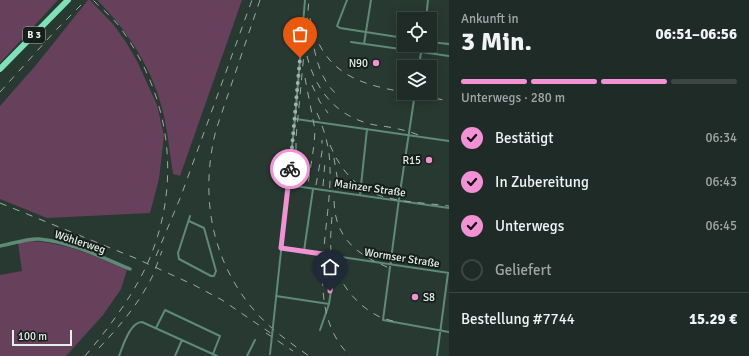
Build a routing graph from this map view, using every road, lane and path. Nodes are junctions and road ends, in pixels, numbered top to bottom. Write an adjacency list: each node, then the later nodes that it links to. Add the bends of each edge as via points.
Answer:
1 (68, 0): 17 (main road, B 3)
2 (305, 0): 19 (lane)
3 (347, 0): 7 (lane, via 337,26)
4 (371, 0): 7 (lane)
5 (428, 0): 6 (lane)
6 (427, 12)
7 (366, 32): 8 (lane); 11 (lane)
8 (397, 37)
9 (351, 42): 11 (lane)
10 (437, 43): 12 (lane)
11 (364, 44): 13 (lane)
12 (449, 44)
13 (397, 49)
14 (421, 52): 15 (lane); 16 (lane)
15 (449, 56)
16 (420, 60)
17 (0, 70)
18 (414, 100): 21 (lane)
19 (295, 119): 20 (lane); 23 (lane)
20 (367, 129): 21 (lane); 25 (lane)
21 (409, 135): 22 (lane); 26 (lane)
22 (449, 141)
23 (288, 185): 24 (lane, Mainzer Straße); 31 (lane)
24 (313, 189): 25 (lane, Mainzer Straße); 32 (lane)
25 (360, 195): 26 (lane, Mainzer Straße)
26 (399, 200): 27 (lane, Mainzer Straße); 34 (lane)
27 (449, 208)
28 (190, 216): 29 (lane)
29 (189, 221): 29 (lane, via 204,228 216,271 214,276 179,259 178,253)
30 (0, 246): 35 (street, Wöhlerweg, via 38,239 83,250)
31 (281, 248): 32 (lane, Wormser Straße); 37 (lane)
32 (304, 251): 33 (lane, Wormser Straße)
33 (336, 256): 34 (lane, Wormser Straße); 38 (lane)
34 (391, 264): 36 (lane, Wormser Straße); 41 (lane, via 383,320)
35 (130, 270)
36 (448, 273): 41 (lane)
37 (276, 296): 38 (lane); 46 (lane, bridge)
38 (329, 304): 40 (lane)
39 (156, 328): 43 (lane); 45 (lane, via 165,310 174,314 220,336); 47 (lane, via 142,322 135,324)
40 (320, 330)
41 (440, 331): 42 (lane); 51 (lane)
42 (449, 332)
43 (182, 340): 45 (lane); 48 (lane)
44 (255, 340): 50 (lane)
45 (213, 354): 49 (lane)
46 (269, 355)
47 (119, 356)
48 (175, 356)
49 (217, 356)
50 (247, 356)
51 (437, 356)

